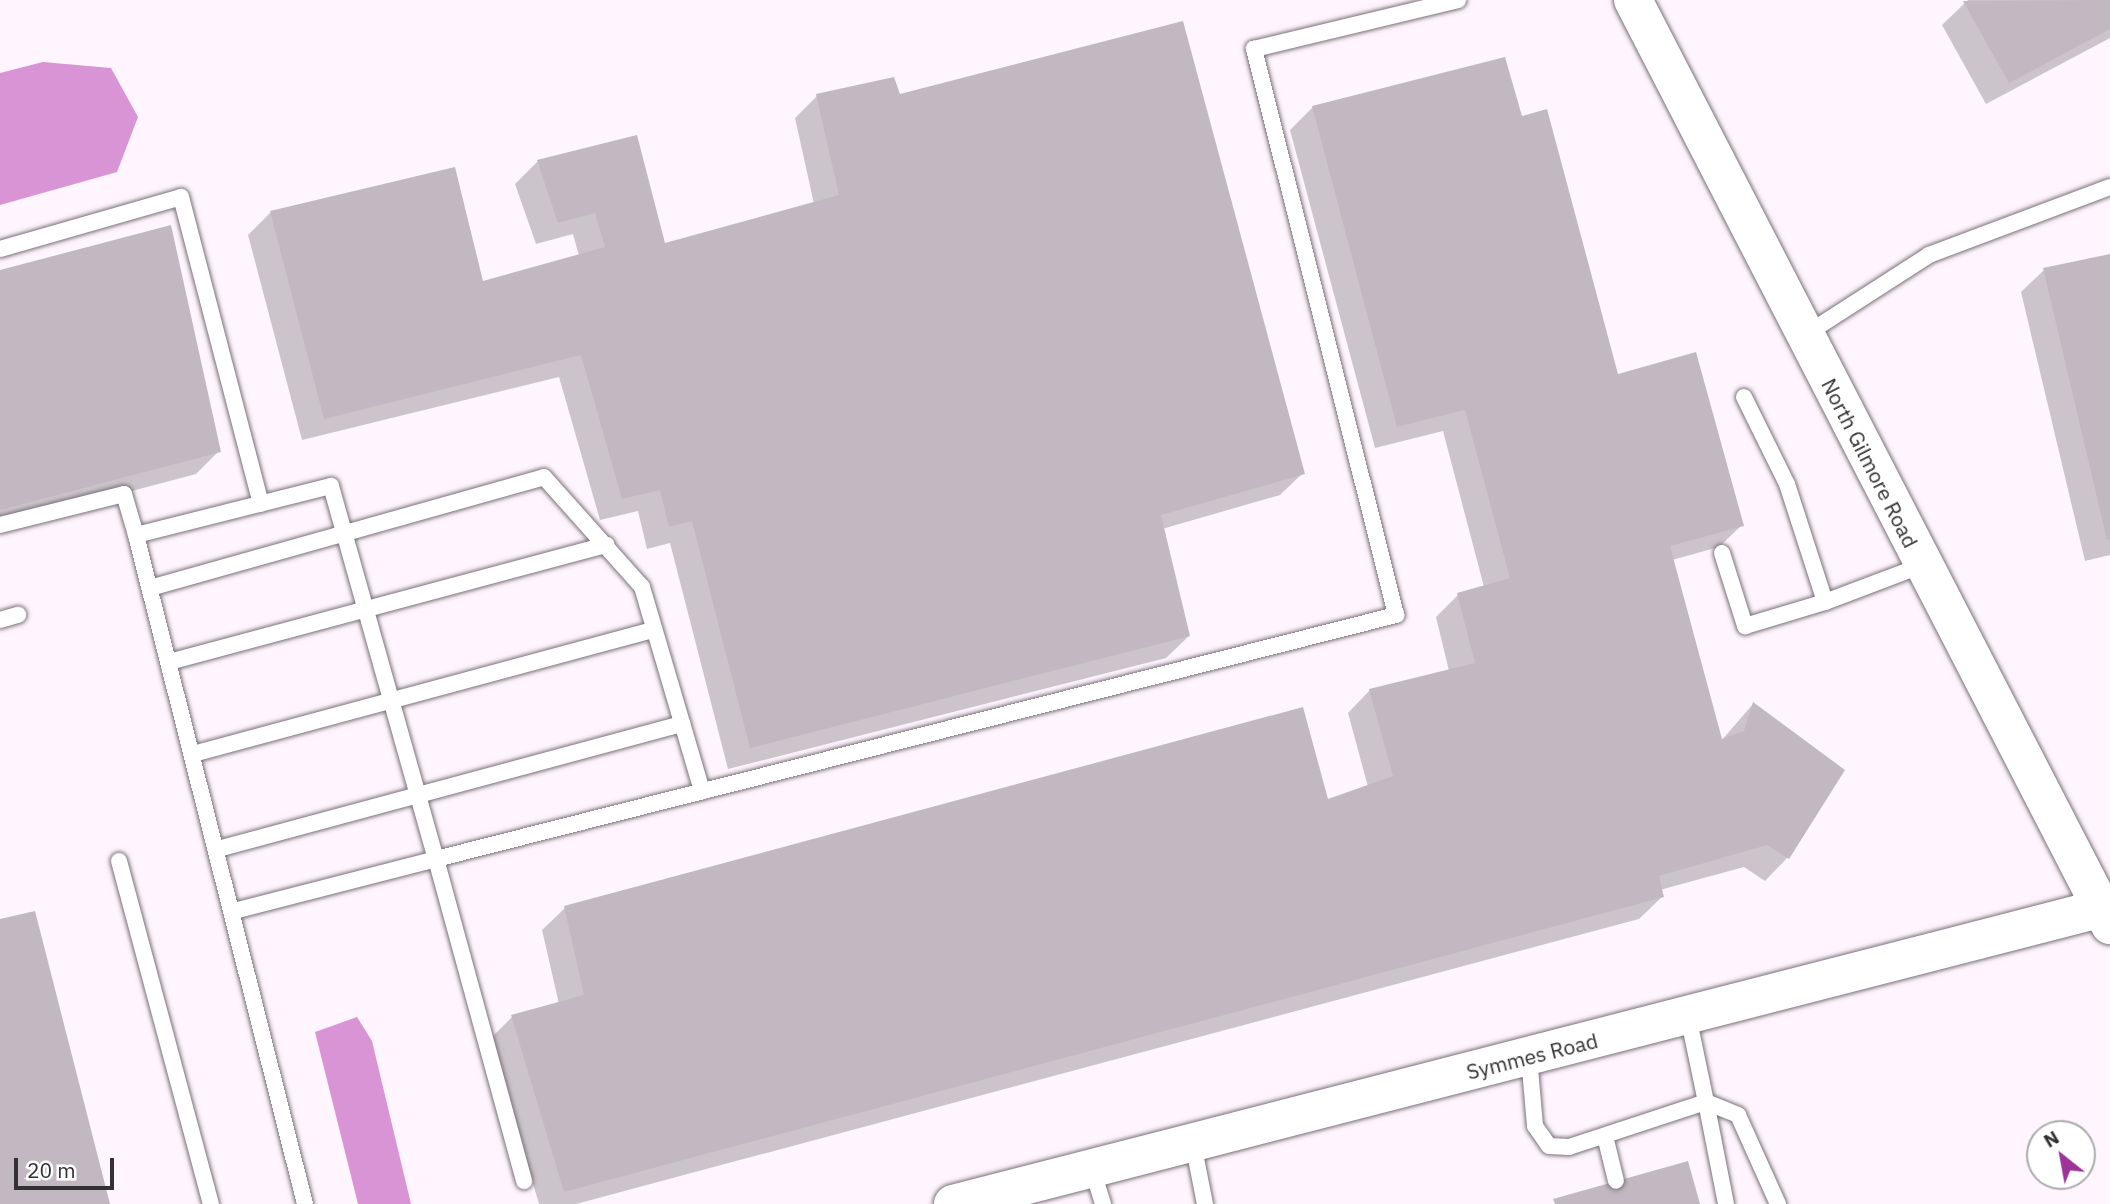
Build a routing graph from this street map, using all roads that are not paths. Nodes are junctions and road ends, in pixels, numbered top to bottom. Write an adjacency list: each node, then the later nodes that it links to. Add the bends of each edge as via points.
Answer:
1 (1458, 0): 24 (lane, via 1254,49 1396,615)
2 (1633, 0): 5 (main road, North Gilmore Road)
3 (2110, 187): 5 (lane, via 1929,255)
4 (0, 249): 7 (lane, via 181,197)
5 (1805, 335): 13 (main road, North Gilmore Road)
6 (1744, 397): 15 (lane, via 1787,484)
7 (261, 504): 9 (lane); 10 (lane, via 331,486)
8 (0, 525): 9 (lane, via 124,494)
9 (136, 535): 14 (lane)
10 (345, 535): 11 (lane, via 544,477); 14 (lane); 16 (lane)
11 (607, 545): 16 (lane); 19 (lane, via 642,587)
12 (1722, 553): 15 (lane, via 1745,626)
13 (1923, 565): 15 (lane); 30 (main road, North Gilmore Road)
14 (150, 588): 20 (lane)
15 (1825, 602)
16 (365, 608): 20 (lane); 21 (lane)
17 (18, 615): 18 (lane)
18 (0, 620)
19 (654, 630): 21 (lane); 22 (lane)
20 (169, 662): 23 (lane)
21 (392, 701): 23 (lane); 25 (lane)
22 (682, 724): 24 (lane); 25 (lane)
23 (193, 754): 26 (lane)
24 (702, 791): 27 (lane)
25 (418, 797): 26 (lane); 27 (lane)
26 (218, 849): 29 (lane)
27 (436, 859): 29 (lane); 36 (lane)
28 (119, 861): 39 (lane)
29 (234, 911): 40 (lane)
30 (2107, 913): 31 (main road, Symmes Road)
31 (1688, 1016): 32 (main road, Symmes Road); 33 (lane)
32 (1529, 1057): 34 (lane, via 1535,1126 1549,1146 1569,1147); 35 (main road, Symmes Road)
33 (1706, 1102): 34 (lane); 43 (lane); 44 (lane, via 1738,1115)
34 (1605, 1136): 37 (lane)
35 (1193, 1143): 38 (main road, Symmes Road); 42 (lane)
36 (524, 1181)
37 (1616, 1181)
38 (1098, 1186): 41 (main road, Symmes Road)
39 (211, 1204)
40 (305, 1204)
41 (953, 1204)
42 (1205, 1204)
43 (1726, 1204)
44 (1778, 1204)

